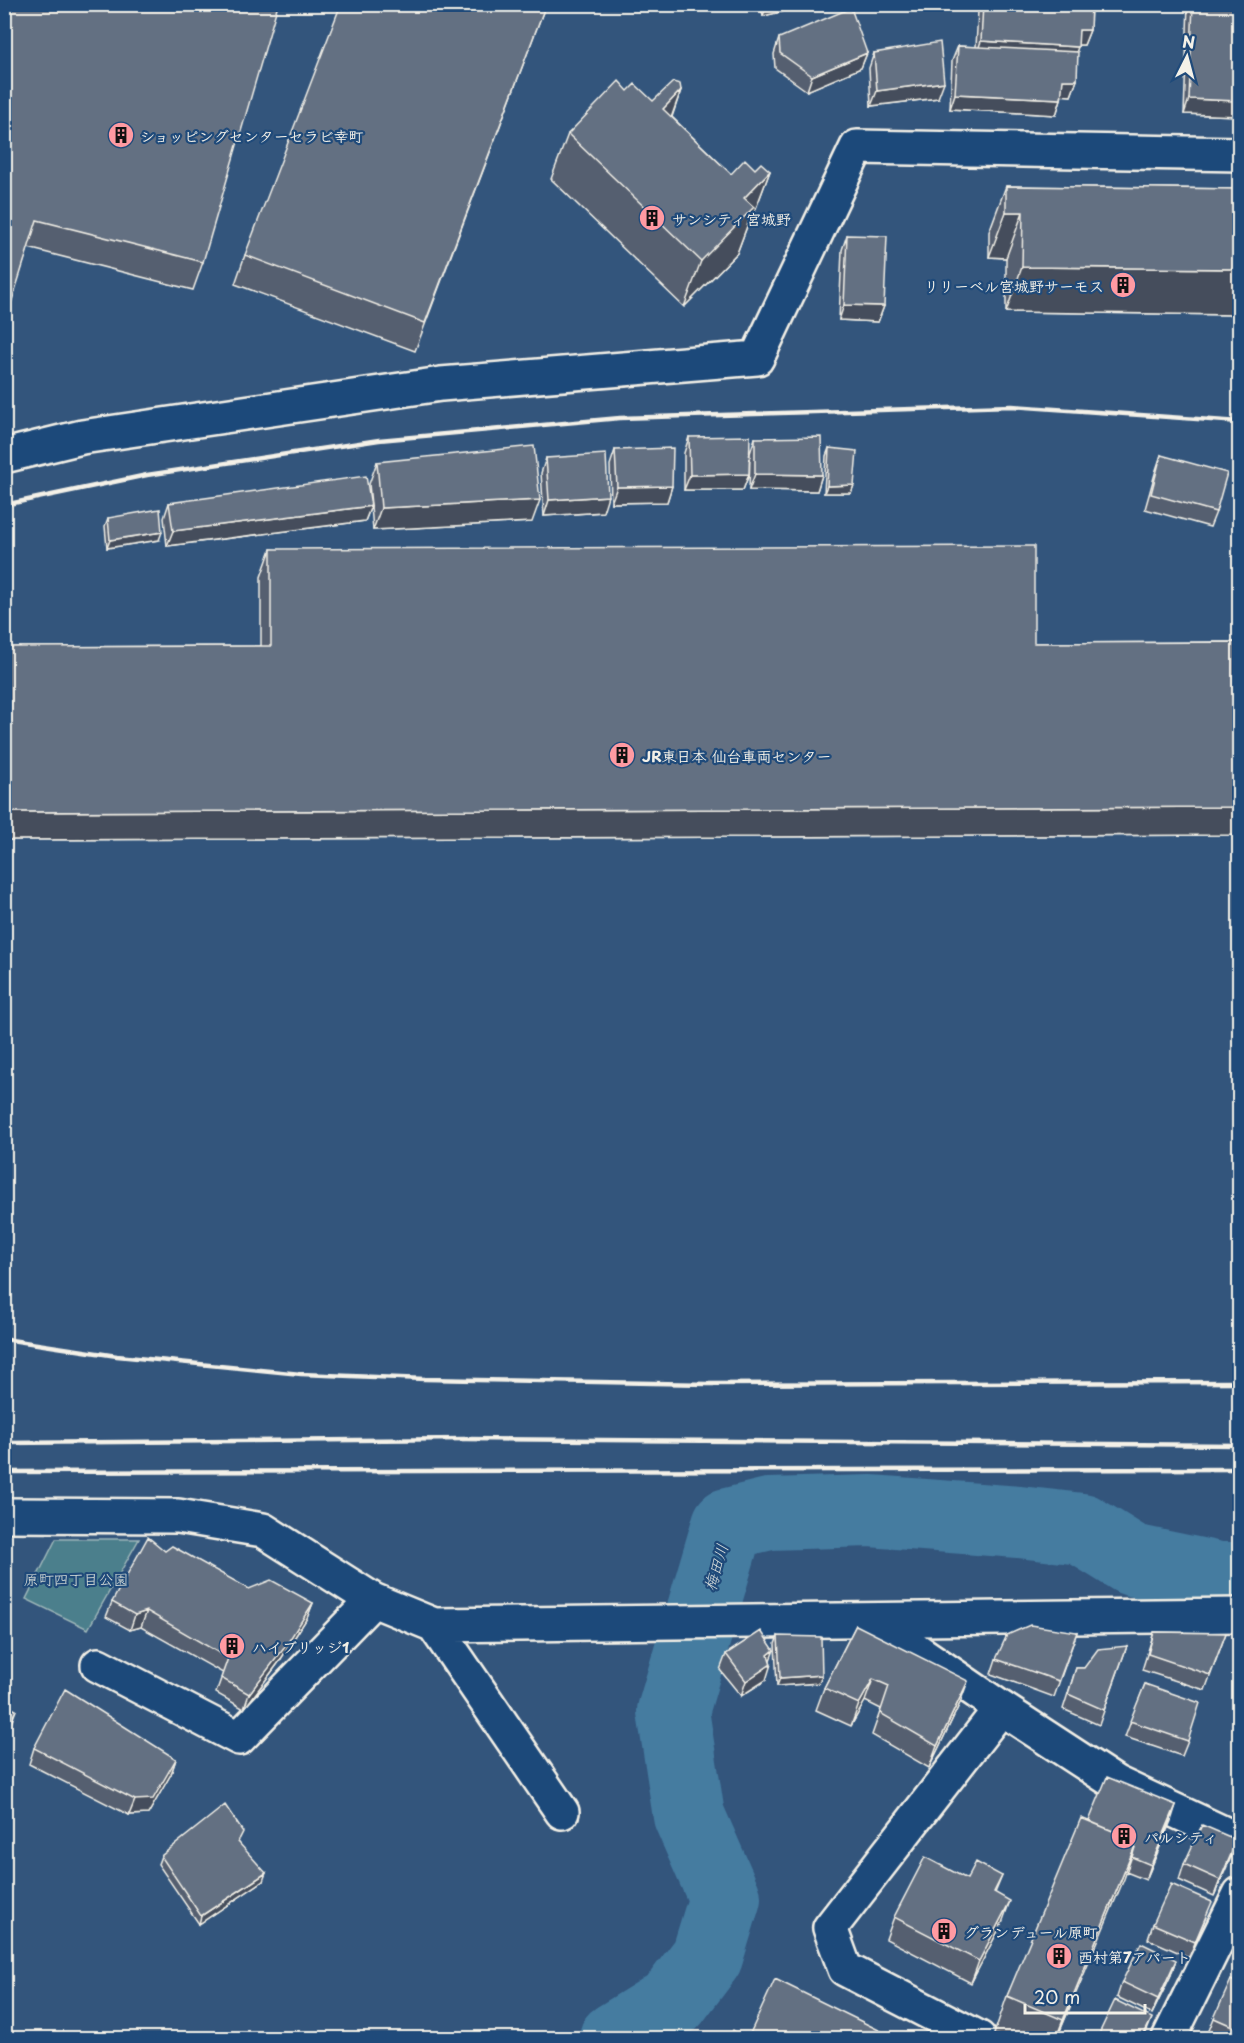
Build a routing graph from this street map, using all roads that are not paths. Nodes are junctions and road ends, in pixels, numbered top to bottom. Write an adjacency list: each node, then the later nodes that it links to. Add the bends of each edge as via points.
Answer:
1 (1239, 154): 2 (street, via 857,147 757,358 441,384 82,437)
2 (4, 456)
3 (4, 1515): 4 (street, via 178,1516 263,1530)
4 (373, 1600): 7 (street); 8 (street, via 239,1738)
5 (1239, 1615): 6 (street)
6 (874, 1621): 7 (street); 9 (street)
7 (434, 1625): 10 (street)
8 (98, 1665)
9 (1001, 1708): 11 (street, via 1116,1783); 13 (street, via 831,1928 845,1969)
10 (562, 1812)
11 (1239, 1841)
12 (1239, 1894): 14 (street)
13 (979, 2038)
14 (1169, 2038)

